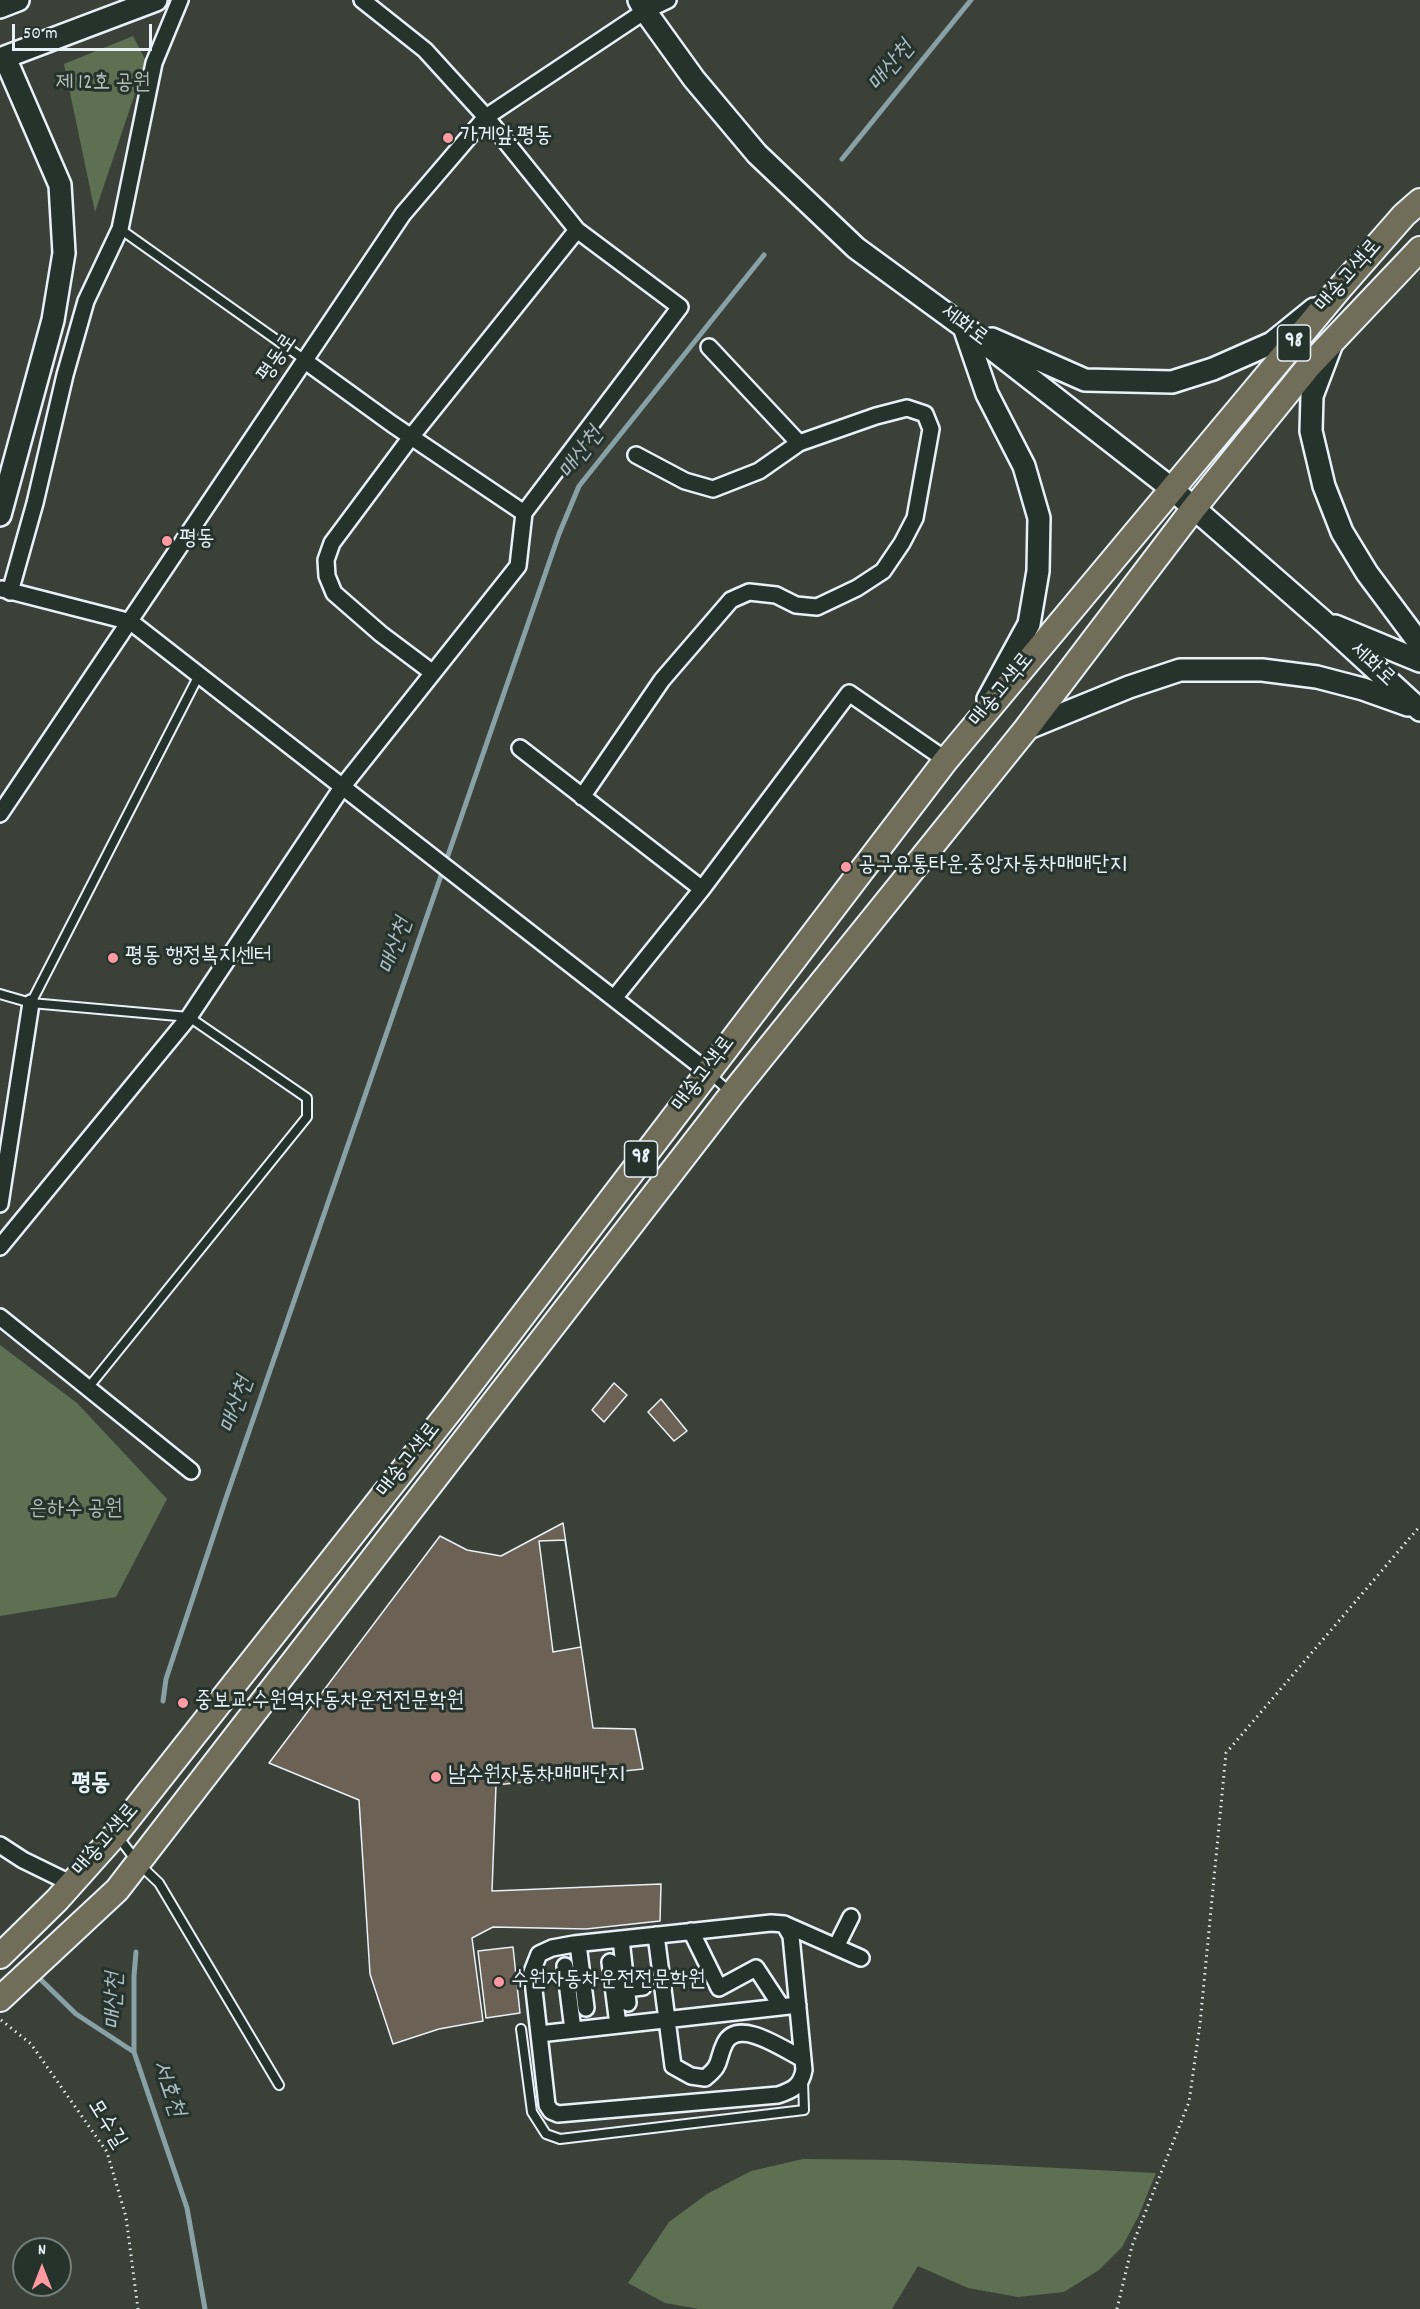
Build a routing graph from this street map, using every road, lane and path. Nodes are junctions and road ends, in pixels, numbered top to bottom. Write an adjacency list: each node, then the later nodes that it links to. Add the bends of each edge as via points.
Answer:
1 (18, 0): 7 (main road)
2 (156, 0): 8 (main road)
3 (180, 0): 11 (street, via 154,63)
4 (362, 0): 9 (street, via 425,50)
5 (668, 0): 6 (street, 평동로)
6 (642, 6): 9 (street, 평동로); 15 (main road, 세화로, via 694,79 757,154 856,248)
7 (0, 7)
8 (2, 58): 25 (main road, via 60,185 64,253 53,320)
9 (486, 117): 12 (street); 18 (street, 평동로, via 403,214)
10 (1420, 201): 14 (main road, 매송고색로 / 98)
11 (120, 229): 18 (lane); 26 (street, via 86,301 35,503)
12 (577, 230): 19 (street); 24 (street, via 681,306)
13 (1420, 249): 16 (main road, 매송고색로)
14 (1340, 288): 15 (main road, via 1272,343 1213,369 1172,381 1086,380); 22 (main road, 매송고색로 / 98)
15 (964, 327): 22 (main road, 세화로); 35 (main road, via 987,394 1024,466 1039,518 1038,571 1029,624)
16 (1330, 346): 23 (main road, 매송고색로, via 1309,366); 29 (main road, via 1312,396 1311,431 1324,486 1342,532)
17 (709, 347): 20 (street)
18 (305, 361): 19 (street); 28 (street, 평동로)
19 (411, 437): 24 (street); 31 (street, via 332,543 326,561 327,576 334,592 381,634)
20 (799, 443): 21 (street, via 759,471 713,489 686,481); 39 (street, via 907,408 925,414 931,429 924,471 915,518 902,543 883,571 817,607 749,592 731,600 662,680)
21 (636, 455)
22 (1172, 489): 23 (main road, 세화로); 35 (main road, 매송고색로 / 98)
23 (1194, 508): 27 (main road, 세화로); 34 (main road, 매송고색로)
24 (524, 513): 31 (street, via 518,566)
25 (0, 515)
26 (3, 592): 28 (street)
27 (1323, 621): 30 (main road, 세화로); 33 (main road, 세화로)
28 (131, 622): 32 (street); 40 (street, 평동로)
29 (1420, 644)
30 (1420, 661)
31 (433, 672): 38 (street)
32 (199, 675): 38 (street); 44 (lane)
33 (1418, 709): 34 (main road, via 1317,676 1262,670 1180,670)
34 (1026, 729): 47 (main road, 매송고색로)
35 (970, 733): 37 (main road, 매송고색로 / 98)
36 (520, 748): 39 (street)
37 (946, 760): 41 (street, via 849,693); 46 (main road, 매송고색로 / 98)
38 (343, 786): 43 (street); 45 (street)
39 (582, 797): 41 (street)
40 (0, 814)
41 (702, 889): 43 (street)
42 (0, 994): 44 (lane)
43 (615, 998): 46 (street)
44 (31, 1003): 45 (lane); 48 (street)
45 (189, 1017): 49 (street); 51 (lane, via 307,1098 307,1117)
46 (707, 1071): 47 (lane); 54 (main road, 매송고색로 / 98, via 453,1407)
47 (732, 1094): 56 (main road, 매송고색로)
48 (0, 1204)
49 (0, 1247)
50 (0, 1317): 51 (street)
51 (88, 1388): 52 (street)
52 (191, 1471)
53 (1420, 1526): 84 (path, via 1226,1753 1189,2102 1132,2246)
54 (116, 1834): 56 (lane); 57 (main road, 매송고색로 / 98)
55 (0, 1845): 57 (street)
56 (138, 1863): 71 (main road, 매송고색로, via 117,1890); 82 (lane, via 159,1883)
57 (64, 1892): 65 (main road, 매송고색로 / 98)
58 (851, 1917): 64 (street)
59 (784, 1924): 60 (street); 64 (street); 72 (street, via 791,1936)
60 (691, 1932): 61 (street); 73 (street, via 719,1988 756,1968)
61 (656, 1935): 62 (street); 75 (street)
62 (621, 1939): 63 (street); 69 (street, via 627,1996)
63 (578, 1944): 70 (street); 79 (street, via 539,1954 532,1972)
64 (836, 1947): 66 (street)
65 (0, 1956)
66 (861, 1958)
67 (606, 1971): 76 (street)
68 (562, 1977): 78 (street)
69 (643, 1987)
70 (590, 1998)
71 (0, 1999)
72 (798, 2005): 73 (street); 80 (street)
73 (781, 2007): 75 (street)
74 (0, 2019): 83 (path, 모수길, via 31,2044 107,2152 126,2217)
75 (667, 2020): 76 (street); 80 (street, via 672,2066 691,2076 705,2078 718,2068 729,2036 740,2032 750,2032)
76 (618, 2025): 78 (street)
77 (521, 2029): 81 (lane, via 532,2112 546,2134 560,2139 804,2110)
78 (573, 2030): 79 (street)
79 (539, 2034): 81 (street, via 547,2104 558,2114 778,2095 794,2090)
80 (803, 2059): 81 (street)
81 (803, 2079)
82 (279, 2085)
83 (138, 2309)
84 (1117, 2309)

